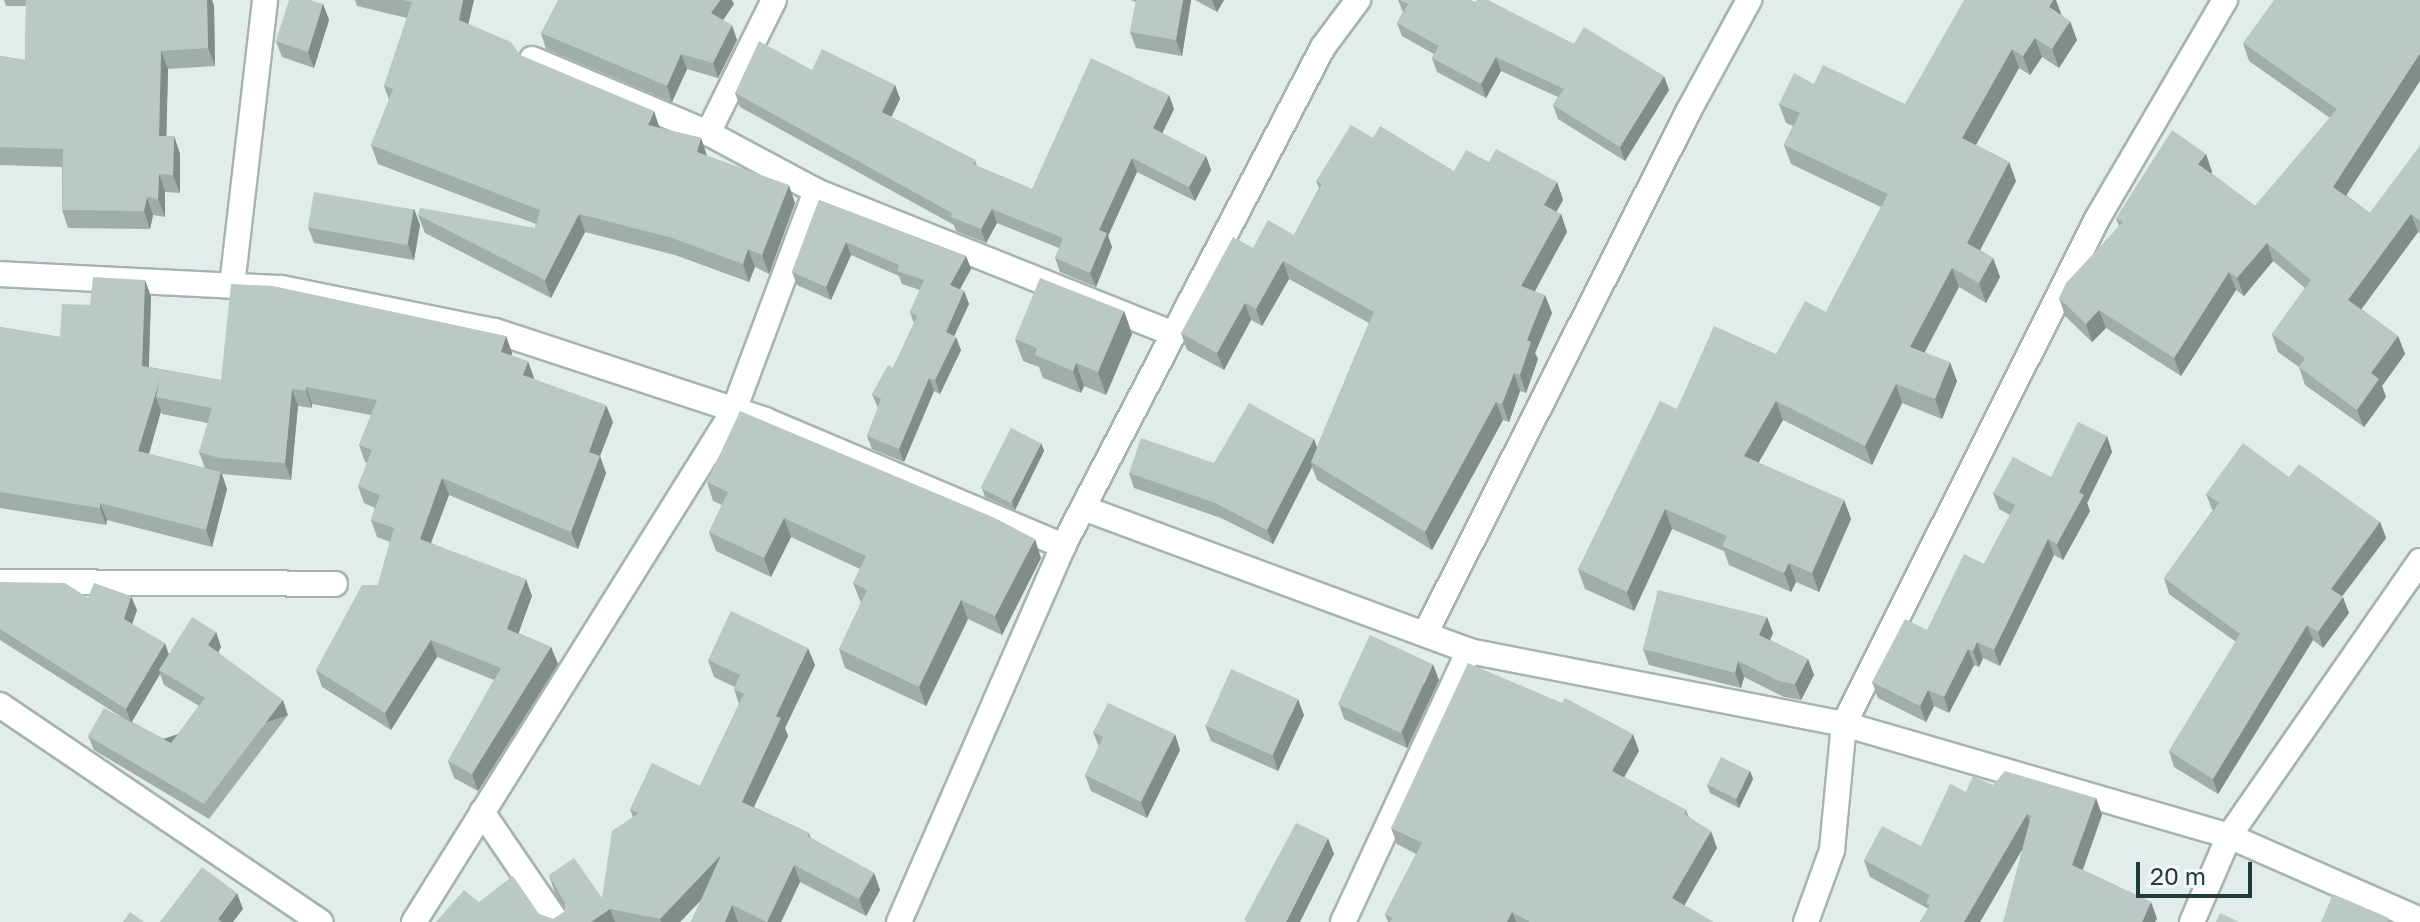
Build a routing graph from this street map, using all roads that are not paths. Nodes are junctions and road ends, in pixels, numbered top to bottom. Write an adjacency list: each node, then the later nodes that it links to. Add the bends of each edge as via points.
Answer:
1 (265, 0): 10 (street)
2 (774, 0): 7 (street)
3 (1358, 0): 11 (street, via 1323,47)
4 (1749, 0): 18 (street)
5 (2225, 0): 21 (street, via 2097,219)
6 (532, 59): 7 (street)
7 (708, 133): 8 (street)
8 (816, 191): 11 (street); 12 (street)
9 (0, 274): 10 (street)
10 (232, 286): 12 (street, via 281,288 495,331)
11 (1173, 334): 13 (street)
12 (734, 410): 14 (street); 22 (street)
13 (1083, 508): 14 (street); 18 (street)
14 (1063, 546): 28 (street)
15 (2420, 561): 23 (street)
16 (0, 582): 17 (street)
17 (335, 584)
18 (1425, 634): 19 (street)
19 (1469, 651): 21 (street); 29 (street)
20 (0, 705): 25 (street)
21 (1844, 724): 23 (street); 30 (street, via 1832,850)
22 (482, 812): 26 (street); 27 (street)
23 (2229, 836): 24 (street); 31 (street)
24 (2420, 920)
25 (321, 922)
26 (414, 922)
27 (557, 922)
28 (899, 922)
29 (1343, 922)
30 (1806, 922)
31 (2192, 922)

